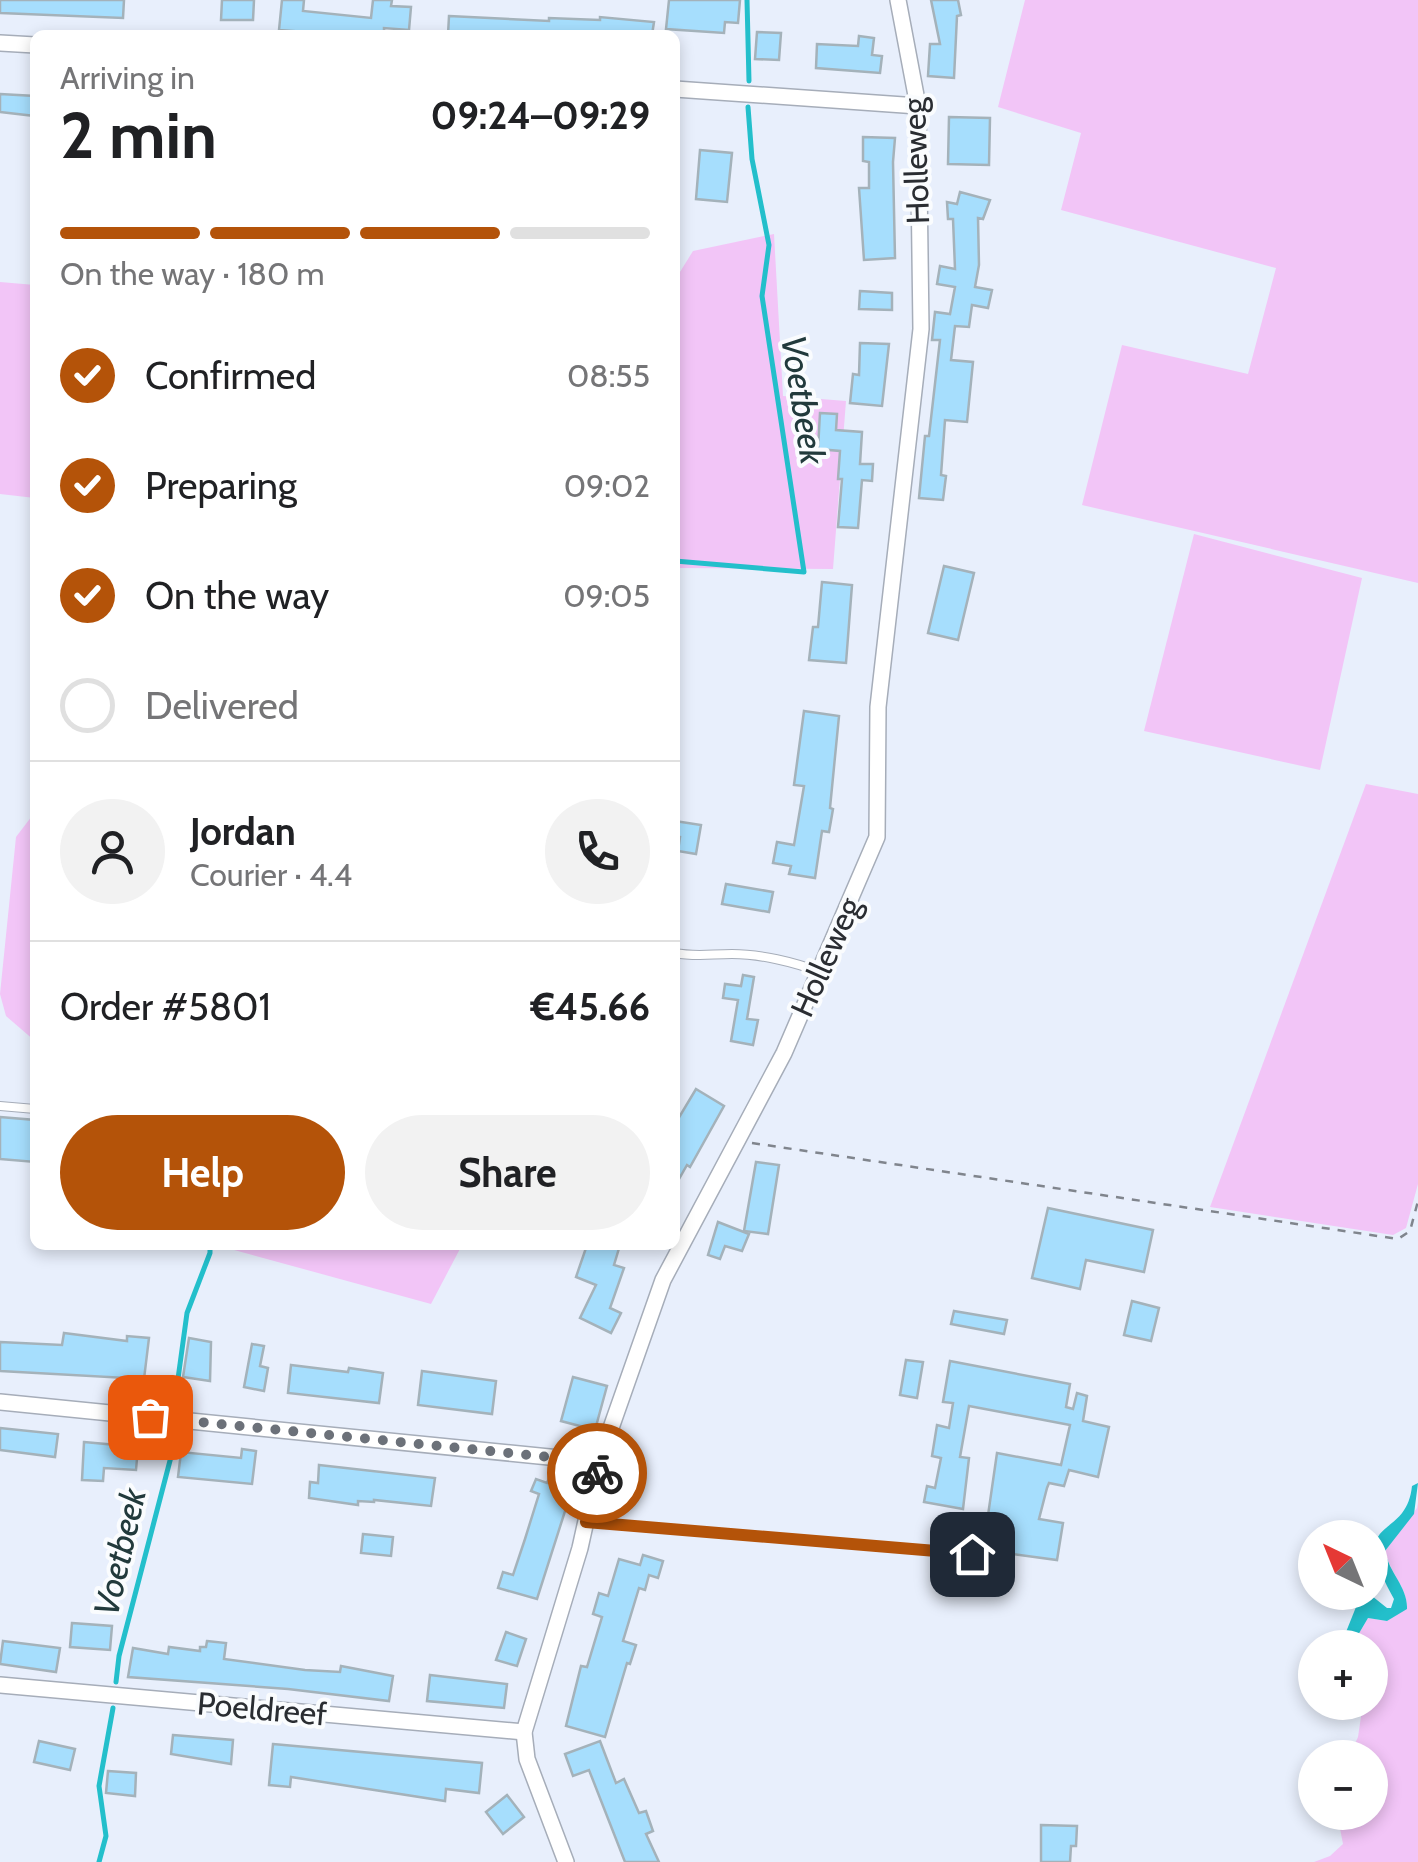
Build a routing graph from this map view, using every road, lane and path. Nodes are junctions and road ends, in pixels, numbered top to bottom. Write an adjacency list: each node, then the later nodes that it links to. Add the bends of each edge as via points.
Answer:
1 (898, 0): 5 (street, Holleweg)
2 (0, 43): 3 (street)
3 (30, 45)
4 (680, 89): 5 (street)
5 (918, 106): 7 (street, Holleweg, via 921,330 878,706 878,838)
6 (680, 954): 7 (lane, via 735,954)
7 (820, 972): 10 (street, Holleweg)
8 (0, 1106): 9 (lane)
9 (30, 1109)
10 (739, 1141): 11 (path, via 1398,1239 1410,1230); 12 (street, Holleweg)
11 (1418, 1201)
12 (680, 1249)
13 (679, 1250): 15 (street, Holleweg)
14 (0, 1402): 15 (street)
15 (599, 1462): 16 (street, Holleweg)
16 (586, 1522): 17 (lane); 19 (street, Holleweg)
17 (972, 1554)
18 (0, 1685): 19 (street, Poeldreef)
19 (524, 1732): 20 (street, Holleweg, via 526,1759)
20 (566, 1862)

